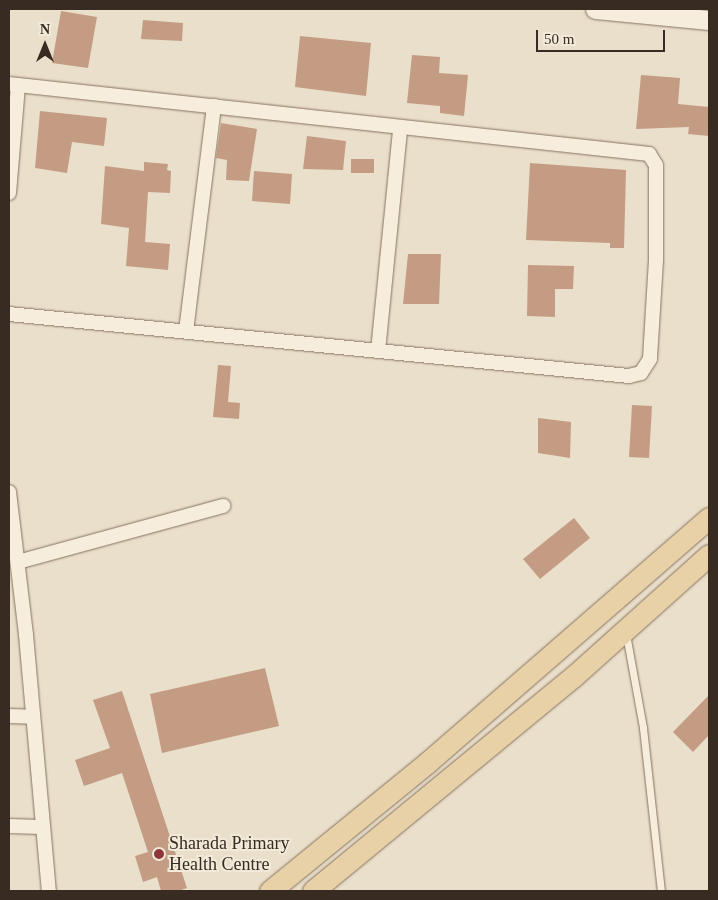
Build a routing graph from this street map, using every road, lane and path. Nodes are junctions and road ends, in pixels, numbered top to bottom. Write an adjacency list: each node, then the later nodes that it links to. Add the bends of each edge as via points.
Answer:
1 (595, 9): 2 (street)
2 (709, 20)
3 (13, 85): 4 (street); 6 (street)
4 (214, 106): 5 (street); 8 (street)
5 (400, 129): 9 (street); 9 (street, via 652,156 656,184 652,345 645,369 629,376)
6 (9, 193)
7 (9, 314): 8 (street)
8 (186, 331): 9 (street)
9 (378, 351)
10 (9, 492): 14 (street)
11 (223, 506): 14 (street)
12 (709, 518): 21 (main road, via 428,762)
13 (709, 555): 15 (main road)
14 (18, 562): 17 (street)
15 (626, 632): 22 (main road, via 408,816); 23 (lane, via 643,728)
16 (9, 716): 17 (street)
17 (32, 717): 19 (street)
18 (9, 826): 19 (street)
19 (41, 826): 20 (street)
20 (49, 891)
21 (270, 891)
22 (313, 891)
23 (661, 891)

